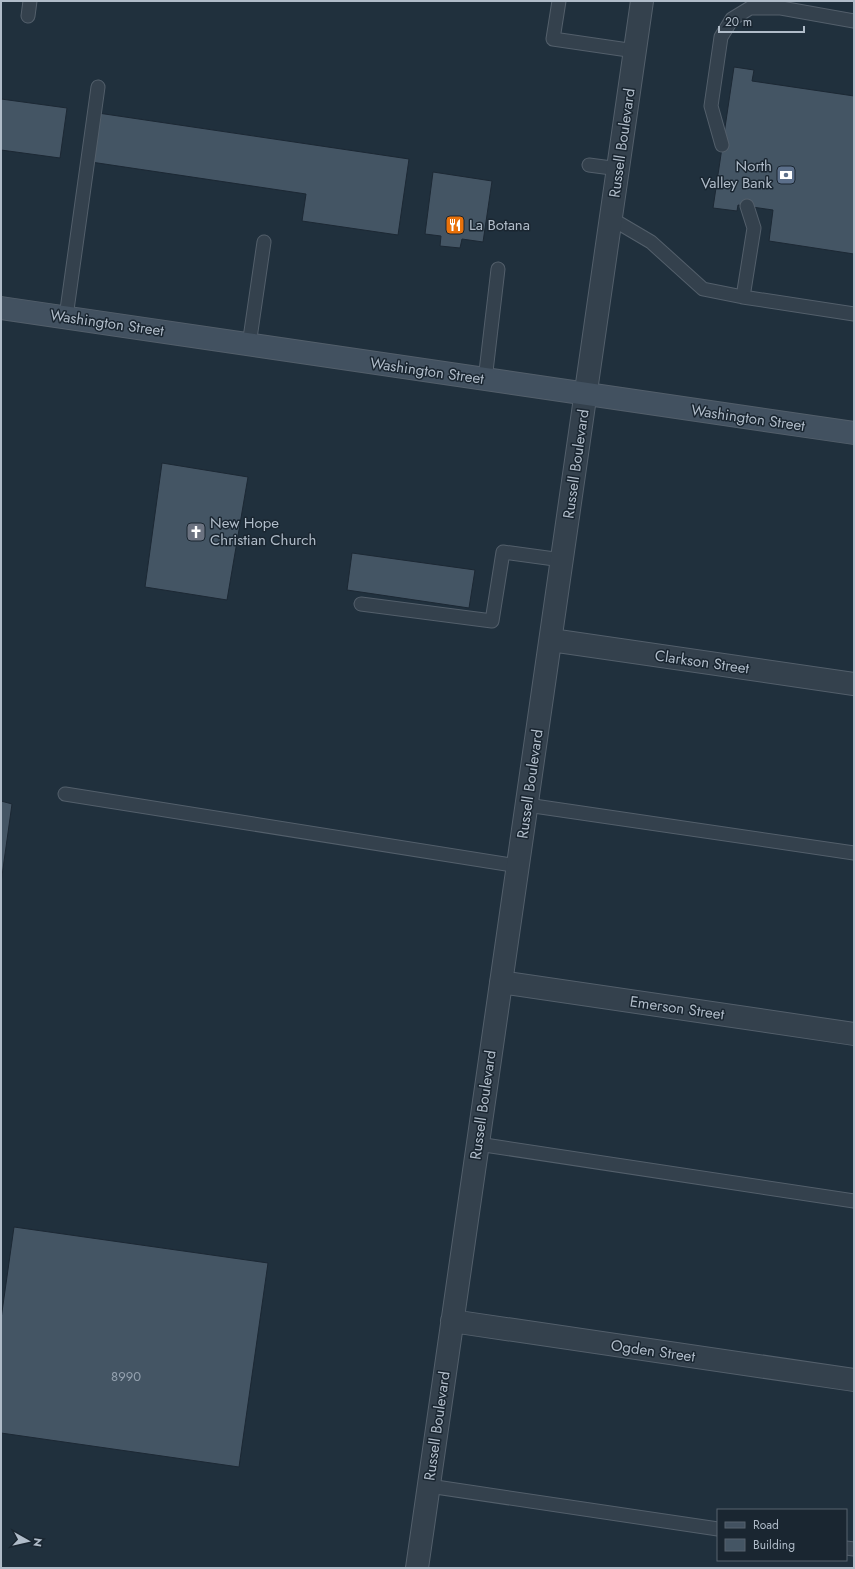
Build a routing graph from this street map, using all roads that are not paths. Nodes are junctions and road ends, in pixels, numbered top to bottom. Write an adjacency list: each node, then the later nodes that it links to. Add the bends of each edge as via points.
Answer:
1 (30, 1): 4 (lane)
2 (559, 1): 6 (lane, via 553,39)
3 (642, 1): 6 (street, Russell Boulevard)
4 (28, 16)
5 (854, 21): 8 (lane, via 781,8 750,8 732,19 721,37 711,106)
6 (635, 51): 10 (street, Russell Boulevard)
7 (98, 88): 18 (lane)
8 (722, 145)
9 (589, 165): 10 (lane)
10 (619, 169): 12 (street, Russell Boulevard)
11 (747, 206): 15 (lane, via 754,228)
12 (612, 219): 15 (lane, via 651,242 703,289); 21 (street, Russell Boulevard)
13 (264, 242): 19 (lane)
14 (498, 269): 20 (lane)
15 (743, 297): 17 (lane)
16 (1, 308): 18 (main road, Washington Street)
17 (854, 314)
18 (66, 317): 19 (main road, Washington Street)
19 (249, 345): 20 (main road, Washington Street)
20 (485, 380): 21 (main road, Washington Street)
21 (586, 395): 22 (main road, Washington Street); 23 (street, Russell Boulevard)
22 (854, 433)
23 (562, 560): 24 (lane, via 503,552 492,621); 25 (street, Russell Boulevard)
24 (361, 604)
25 (550, 640): 26 (street, Clarkson Street); 28 (street, Russell Boulevard)
26 (854, 684)
27 (65, 794): 30 (lane)
28 (527, 805): 29 (lane); 30 (street, Russell Boulevard)
29 (854, 853)
30 (518, 866): 31 (street, Russell Boulevard)
31 (501, 982): 32 (street, Emerson Street); 33 (street, Russell Boulevard)
32 (854, 1034)
33 (478, 1144): 34 (lane); 35 (street, Russell Boulevard)
34 (854, 1201)
35 (452, 1321): 36 (street, Ogden Street); 37 (street, Russell Boulevard)
36 (854, 1380)
37 (429, 1486): 38 (lane); 39 (street, Russell Boulevard)
38 (717, 1529)
39 (417, 1568)

